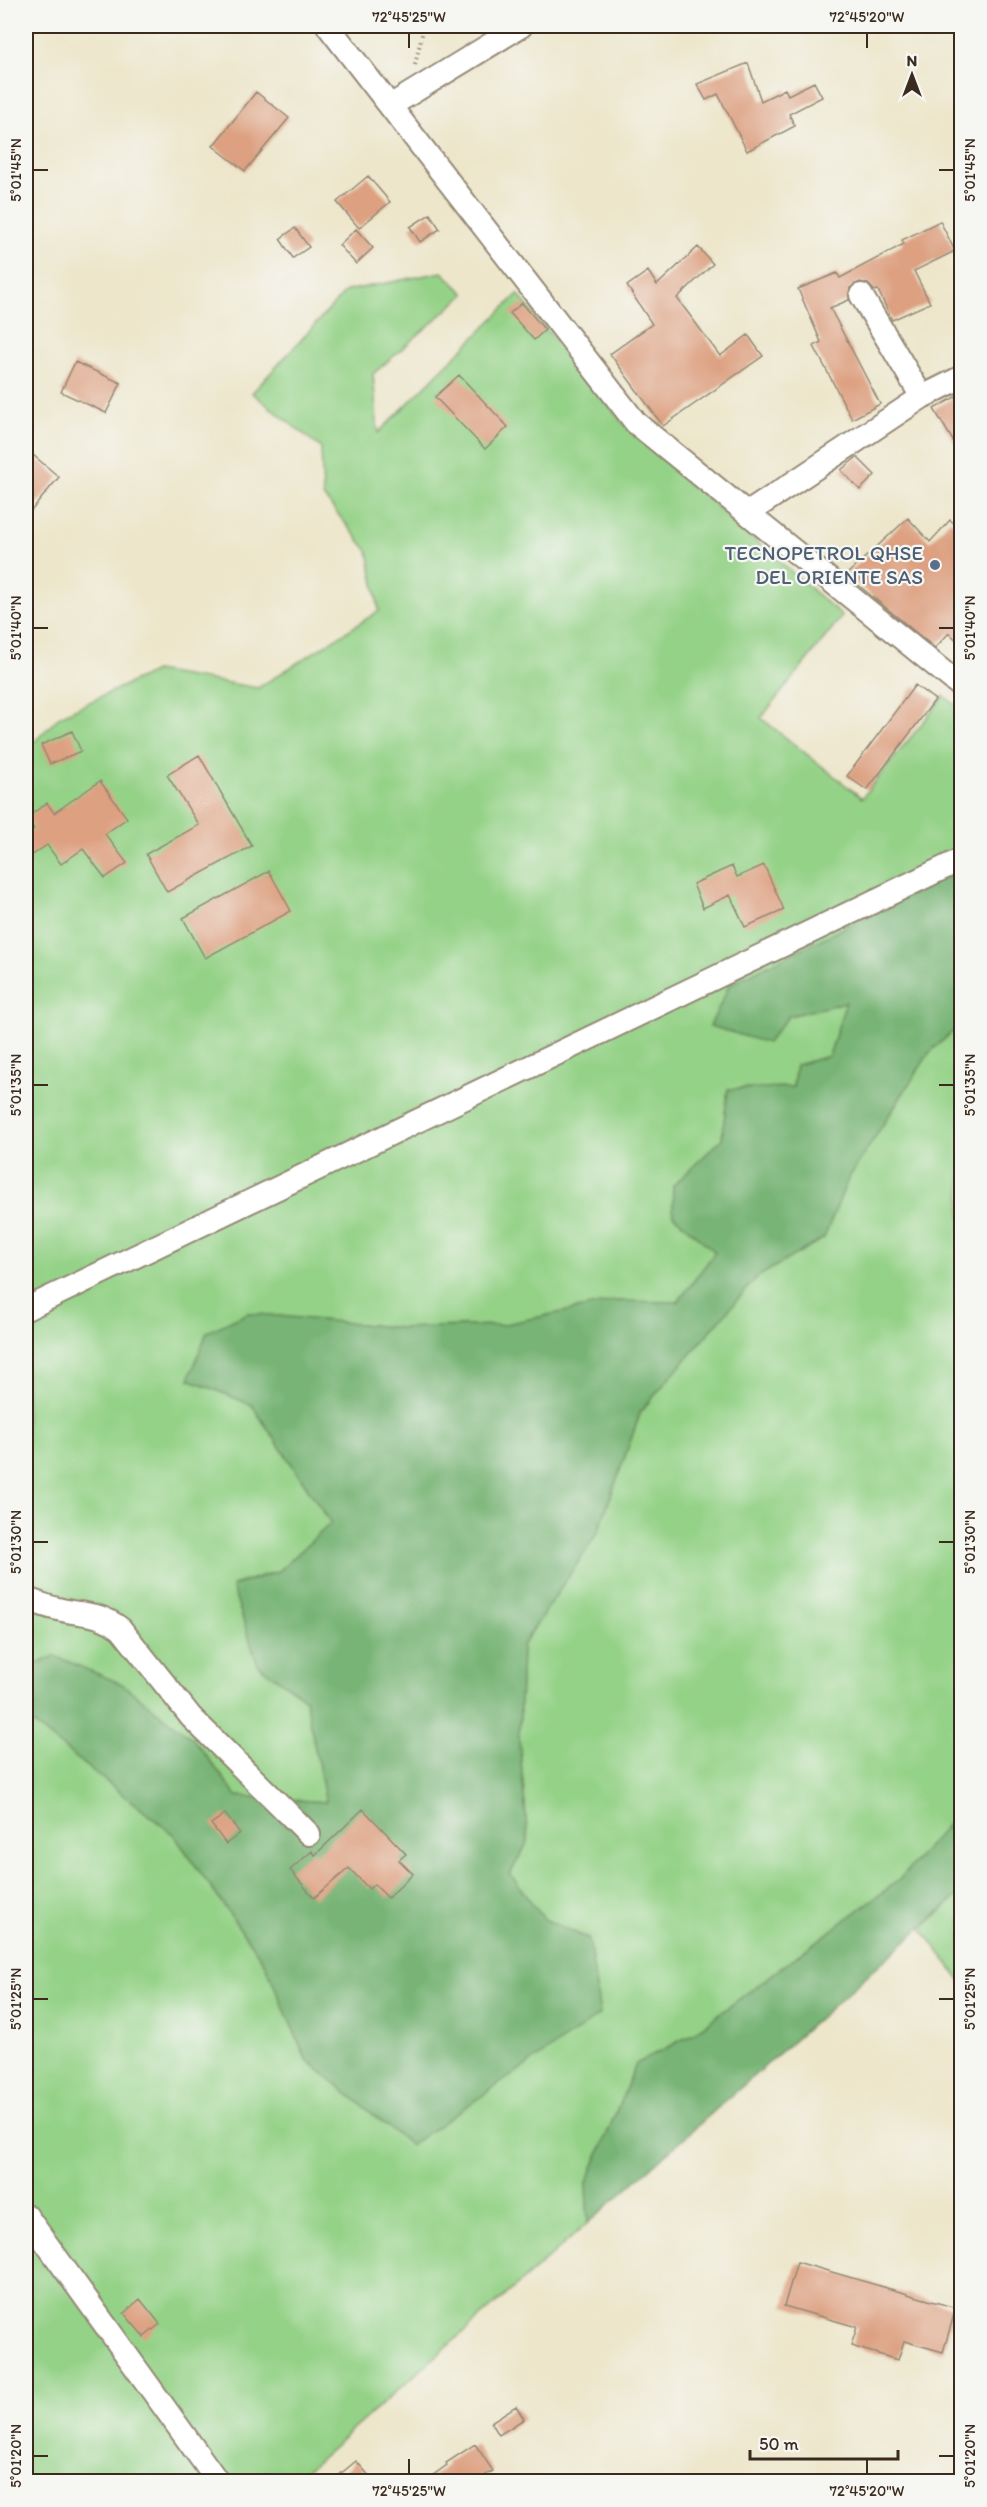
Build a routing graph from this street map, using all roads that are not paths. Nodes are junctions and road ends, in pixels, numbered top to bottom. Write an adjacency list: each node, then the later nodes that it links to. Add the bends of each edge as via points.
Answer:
1 (328, 26): 3 (street)
2 (521, 26): 3 (street)
3 (390, 106): 7 (street, via 636,423)
4 (861, 295): 6 (street)
5 (962, 376): 6 (street)
6 (922, 398): 7 (street)
7 (748, 513): 8 (street)
8 (962, 687)
9 (962, 859): 10 (street)
10 (26, 1310)
11 (26, 1599): 12 (street, via 59,1610 94,1614 121,1629 191,1717)
12 (309, 1834)
13 (26, 2215): 14 (street)
14 (218, 2481)

